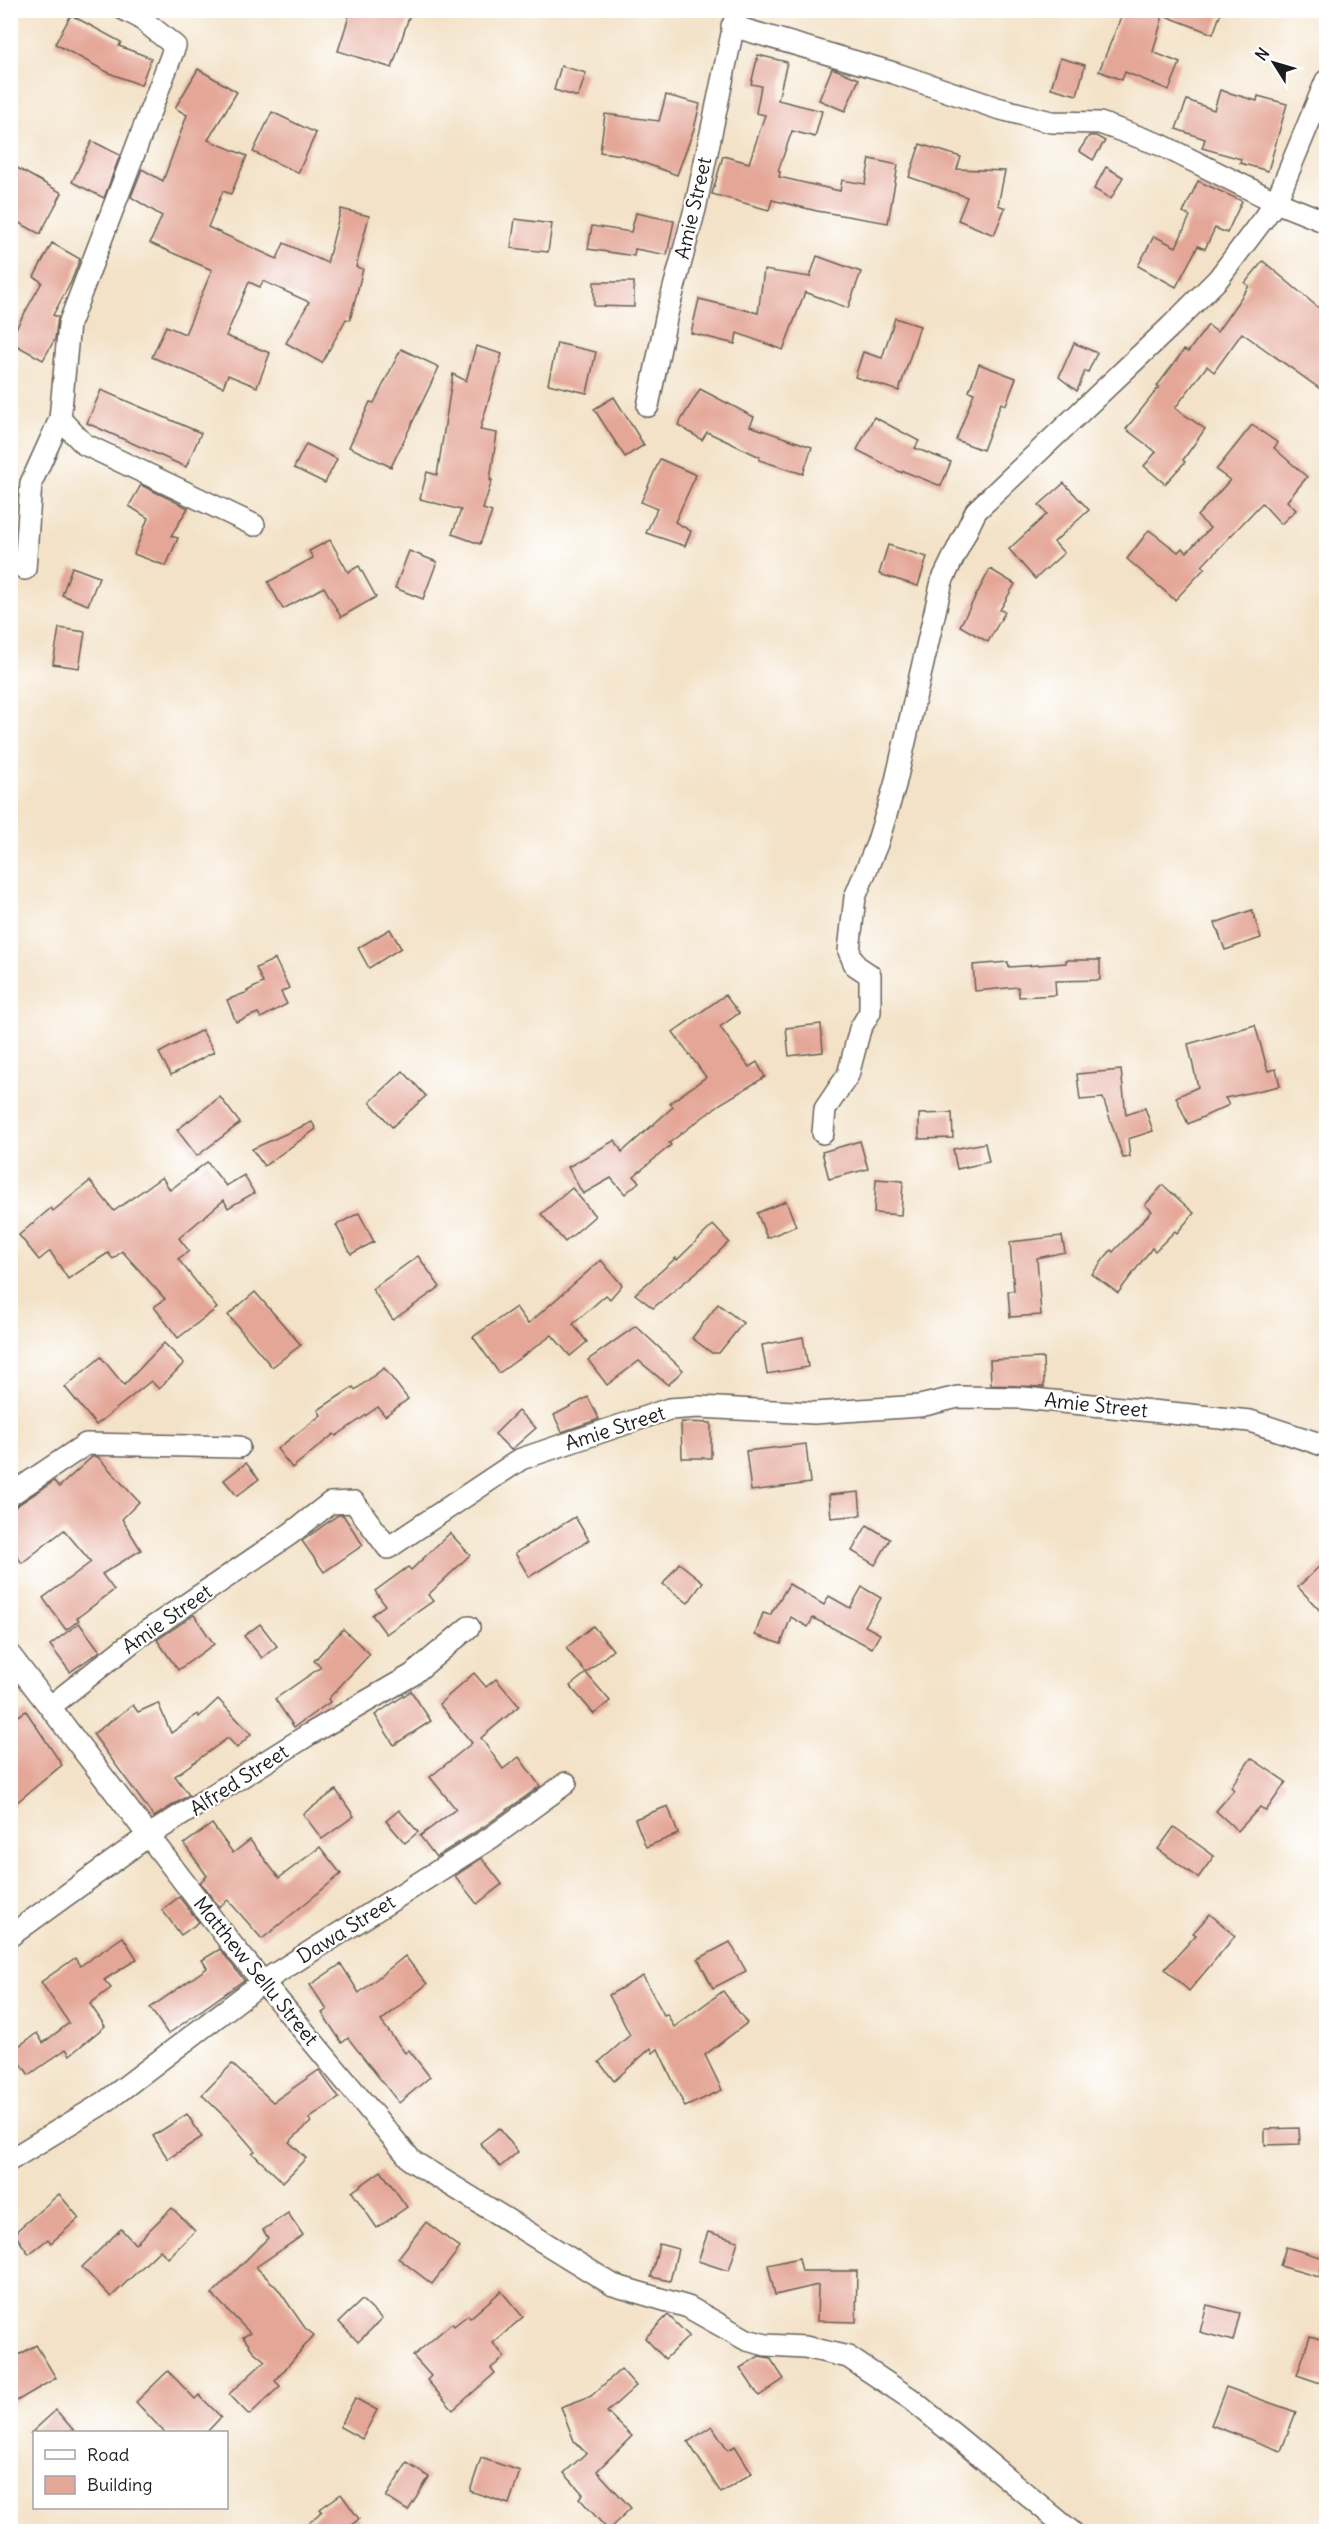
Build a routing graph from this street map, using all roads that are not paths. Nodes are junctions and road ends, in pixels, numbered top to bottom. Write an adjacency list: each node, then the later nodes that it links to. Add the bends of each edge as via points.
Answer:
1 (125, 10): 7 (street, via 174,46 69,324)
2 (735, 18): 4 (street, via 997,108 1051,122 1101,123 1161,145); 6 (street, Amie Street)
3 (1326, 81): 4 (street)
4 (1276, 202): 5 (street); 10 (street, via 1218,279 976,511 942,581 895,785 855,897 849,951 855,965 870,975 870,1012 860,1029 848,1076 825,1110)
5 (1326, 222)
6 (648, 406)
7 (60, 419): 8 (street, via 84,444); 9 (street, via 31,483)
8 (254, 525)
9 (25, 569)
10 (823, 1133)
11 (1326, 1446): 16 (street, Amie Street, via 1250,1421 1023,1398 958,1397 920,1406 814,1413 669,1409 521,1459 388,1548 354,1503 330,1503 137,1638)
12 (239, 1447): 13 (street, via 86,1444)
13 (10, 1495)
14 (469, 1627): 18 (street, Alfred Street, via 412,1675)
15 (10, 1655): 16 (street, Matthew Sellu Street)
16 (51, 1706): 18 (street, Matthew Sellu Street)
17 (566, 1783): 20 (street, Dawa Street, via 492,1837)
18 (148, 1836): 19 (street, Alfred Street); 20 (street, Matthew Sellu Street)
19 (10, 1936)
20 (264, 1981): 21 (street, Dawa Street, via 105,2102); 22 (street, Matthew Sellu Street, via 412,2161 613,2285 688,2307 747,2340 766,2345 805,2346 848,2357 911,2400)
21 (10, 2160)
22 (1072, 2532)

